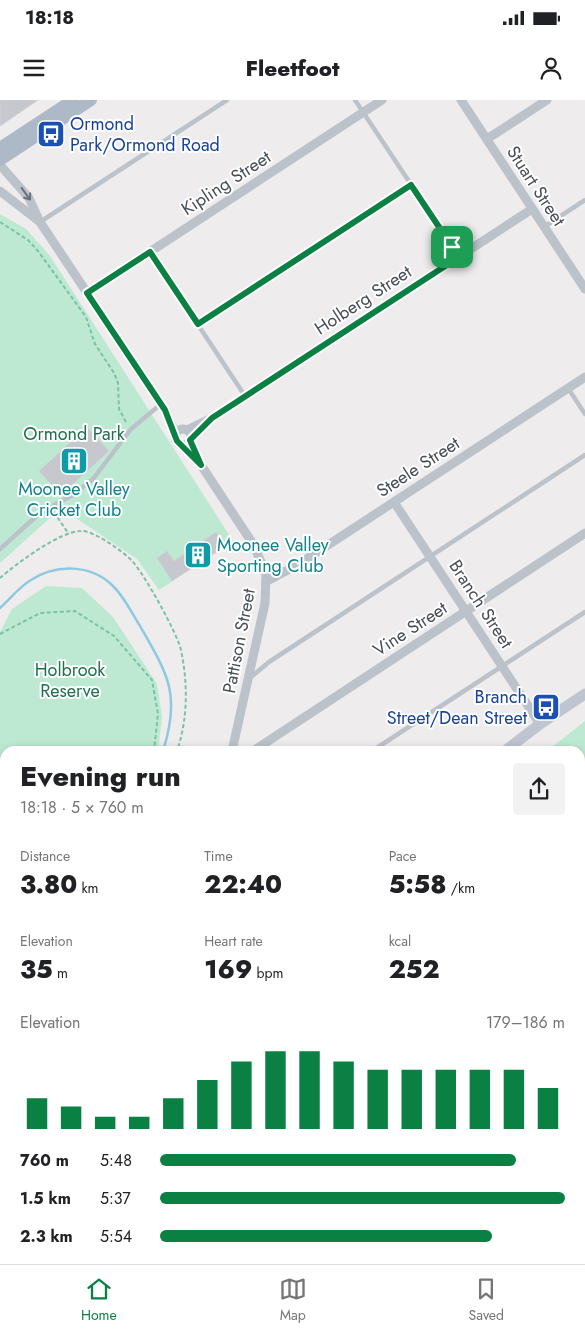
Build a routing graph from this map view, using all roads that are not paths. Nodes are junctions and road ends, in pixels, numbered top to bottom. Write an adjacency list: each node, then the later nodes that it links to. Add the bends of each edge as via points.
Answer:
1 (73, 100): 10 (main road)
2 (91, 100): 11 (main road)
3 (227, 100): 19 (lane)
4 (355, 100): 8 (lane)
5 (382, 100): 8 (street, Kipling Street)
6 (461, 100): 9 (street, Stuart Street)
7 (547, 100): 9 (street)
8 (363, 112): 13 (lane); 21 (street, Kipling Street)
9 (487, 139): 18 (street, Stuart Street)
10 (0, 148)
11 (0, 160)
12 (0, 165): 19 (street, Pattison Street, one-way to 19, via 29,198)
13 (411, 185): 22 (lane); 25 (lane)
14 (0, 190): 17 (street, Pattison Street)
15 (585, 200): 20 (lane)
16 (0, 202): 17 (street, Pattison Street)
17 (18, 206): 19 (street, Pattison Street)
18 (532, 209): 20 (street, Stuart Street); 22 (street, Holberg Street)
19 (40, 222): 24 (street, Pattison Street)
20 (544, 228): 23 (street, Stuart Street)
21 (150, 252): 24 (street, Kipling Street); 25 (lane)
22 (459, 257): 28 (street, Holberg Street)
23 (585, 289)
24 (87, 293): 29 (street, Pattison Street)
25 (198, 324): 28 (lane)
26 (585, 377): 27 (street, Steele Street)
27 (568, 388): 30 (lane); 33 (street, Steele Street)
28 (245, 396): 31 (street, Holberg Street)
29 (163, 407): 31 (street, Pattison Street); 31 (street, Pattison Street, via 177,441); 35 (lane, via 131,430 93,479 73,495 50,506)
30 (585, 414)
31 (187, 436): 37 (street, Pattison Street, via 201,465 256,549)
32 (585, 455): 36 (lane)
33 (394, 502): 36 (street, Branch Street); 37 (street, Steele Street)
34 (585, 534): 38 (street, Vine Street)
35 (0, 549)
36 (430, 556): 38 (street, Branch Street); 41 (lane)
37 (267, 581): 41 (street, Pattison Street)
38 (466, 612): 40 (street, Branch Street); 45 (street, Vine Street)
39 (585, 612): 40 (lane)
40 (502, 667): 43 (street, Branch Street); 46 (lane)
41 (248, 679): 44 (street, Pattison Street)
42 (585, 694): 43 (street)
43 (540, 724): 47 (street); 48 (street)
44 (233, 746)
45 (260, 746)
46 (380, 746)
47 (511, 746)
48 (519, 746)

